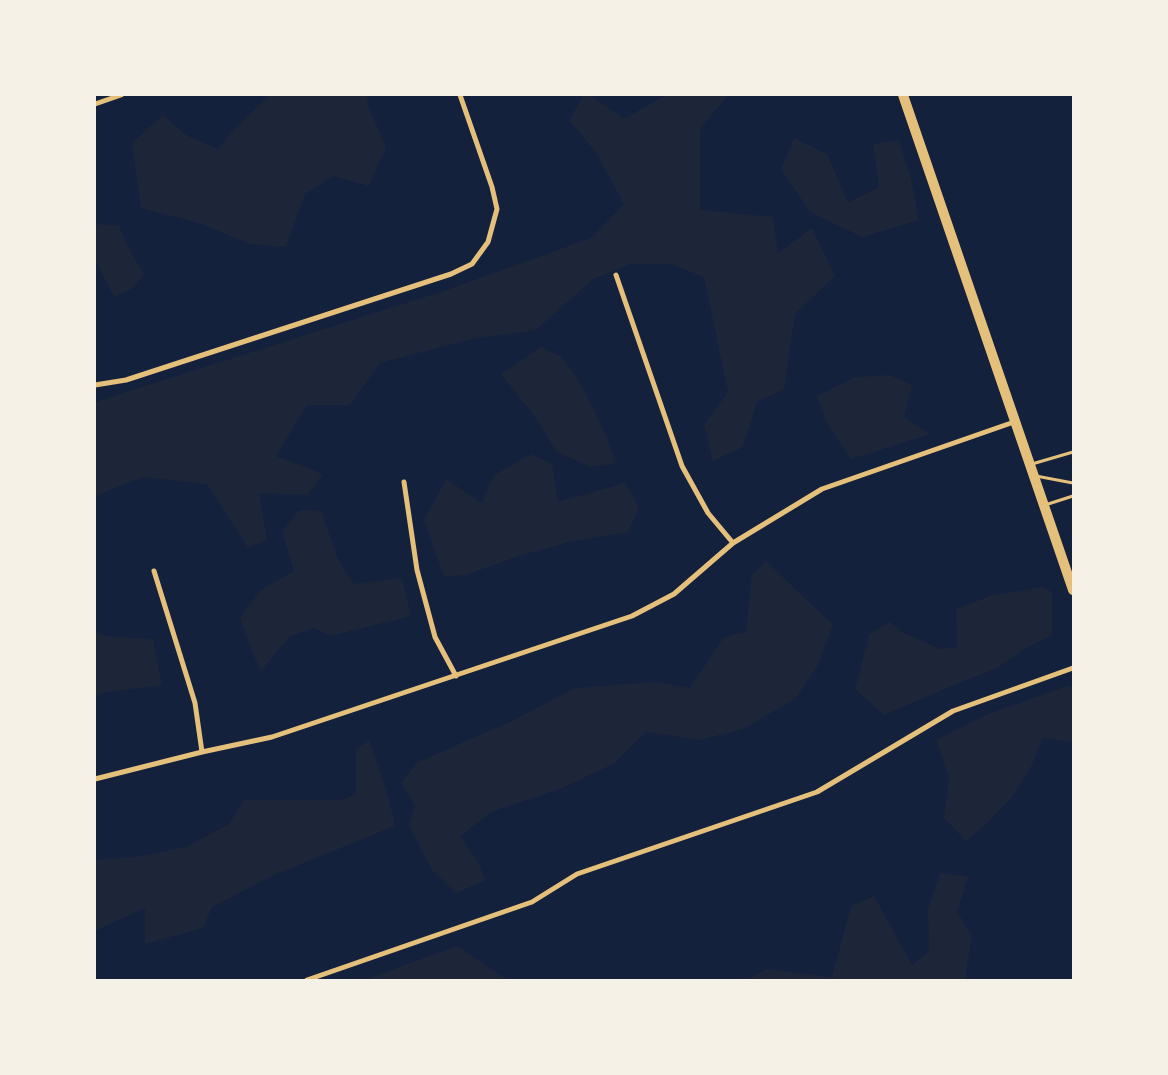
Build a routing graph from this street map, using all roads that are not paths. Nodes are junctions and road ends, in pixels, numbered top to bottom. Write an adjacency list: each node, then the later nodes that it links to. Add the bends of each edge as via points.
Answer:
1 (121, 95): 4 (street)
2 (460, 95): 6 (street, via 497,210 488,242 472,264 442,277 126,380)
3 (903, 95): 7 (main road)
4 (95, 104)
5 (616, 275): 15 (street, via 682,466 708,513)
6 (95, 385)
7 (1014, 422): 9 (main road); 15 (street, via 822,489)
8 (1073, 452): 9 (lane)
9 (1029, 465): 10 (main road)
10 (1033, 475): 12 (lane); 14 (main road)
11 (404, 482): 19 (street, via 417,570 435,637)
12 (1073, 483)
13 (1073, 496): 14 (lane)
14 (1044, 506): 17 (main road)
15 (733, 543): 19 (street, via 674,594 632,616)
16 (154, 572): 20 (street, via 195,703)
17 (1073, 590)
18 (1073, 668): 22 (street, via 953,711 817,792 577,874 532,902)
19 (456, 676): 20 (street, via 272,737)
20 (202, 752): 21 (street)
21 (95, 779)
22 (308, 980)

